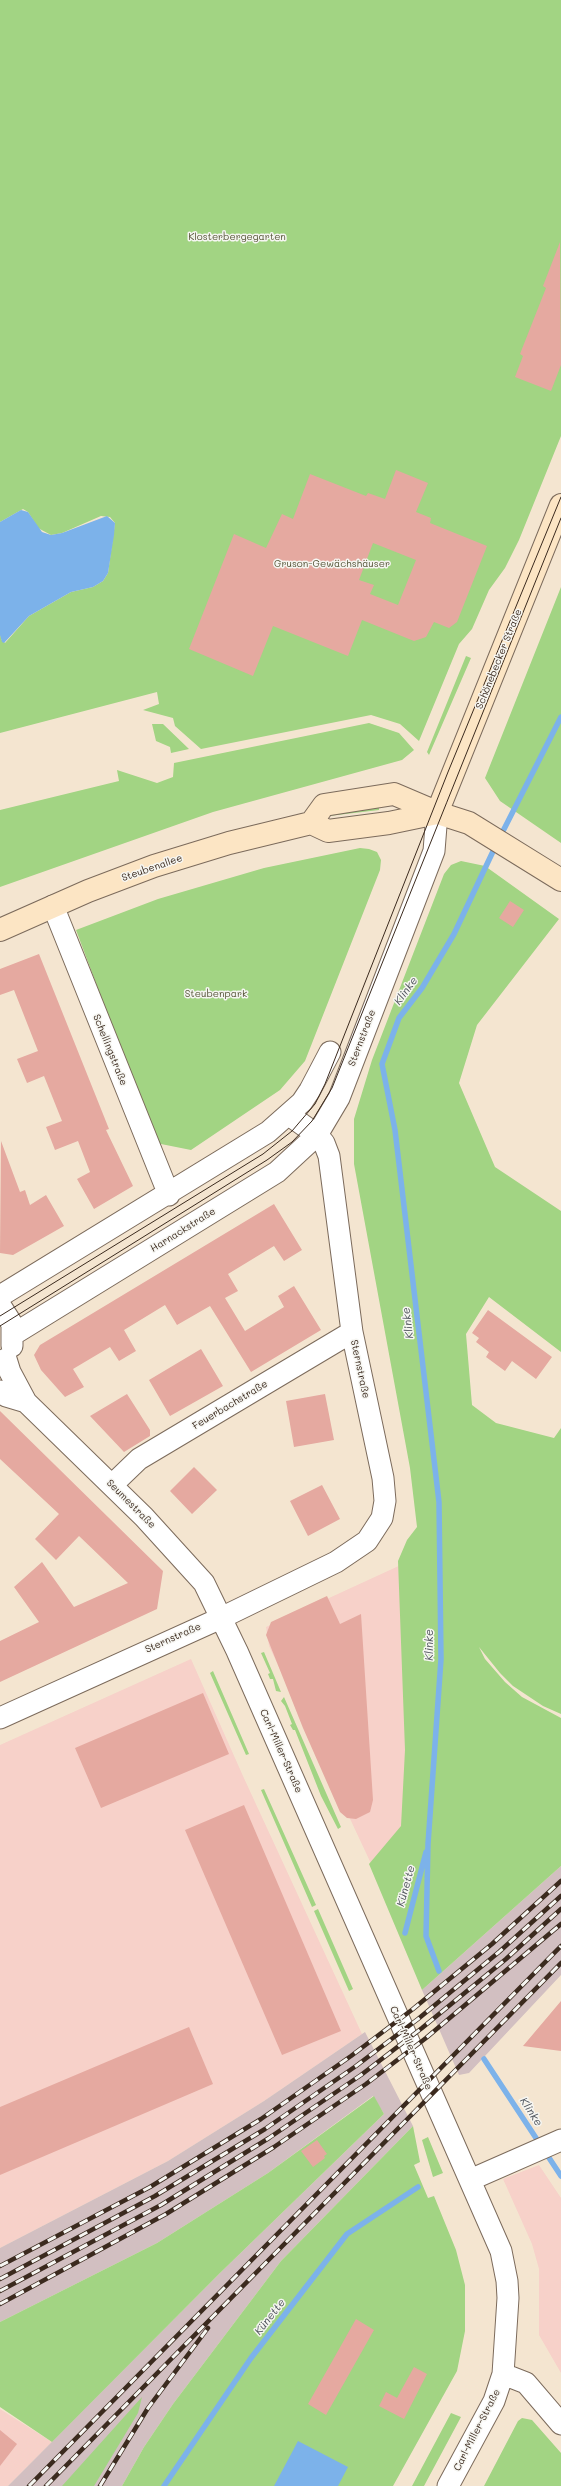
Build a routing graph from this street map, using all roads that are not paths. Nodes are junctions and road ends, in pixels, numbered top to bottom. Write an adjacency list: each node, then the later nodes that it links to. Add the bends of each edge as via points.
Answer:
1 (561, 505): 2 (main road, Schönebecker Straße)
2 (437, 813): 3 (main road, via 328,831); 3 (main road, via 394,794 387,794 324,805); 4 (main road, via 469,823); 9 (street, Sternstraße, via 434,851 339,1098)
3 (311, 823): 5 (main road, Steubenallee, via 229,843 161,864)
4 (561, 880)
5 (53, 906): 6 (main road, Steubenallee); 10 (street, Schellingstraße)
6 (0, 930)
7 (330, 1052): 8 (street, via 310,1090)
8 (290, 1115): 9 (street); 10 (street, via 259,1139)
9 (317, 1136): 13 (street, Sternstraße, via 324,1143 329,1156); 14 (street, Harnackstraße, via 277,1172)
10 (168, 1195): 11 (street)
11 (0, 1296)
12 (0, 1304): 14 (street, via 10,1318)
13 (352, 1332): 18 (street, Feuerbachstraße, via 139,1459); 19 (street, Sternstraße, via 383,1478 385,1501 382,1518 367,1541 351,1554)
14 (14, 1334): 15 (street)
15 (3, 1361): 17 (street, Seumestraße)
16 (0, 1391): 17 (street, Seumestraße, via 6,1396)
17 (26, 1402): 18 (street, Seumestraße)
18 (112, 1485): 19 (street, Seumestraße, via 199,1575)
19 (221, 1618): 20 (street, Sternstraße); 22 (street, Carl-Miller-Straße)
20 (0, 1718)
21 (548, 2146): 22 (street)
22 (470, 2180): 23 (street, Carl-Miller-Straße, via 501,2251 508,2281 507,2339)
23 (503, 2374): 24 (street, via 526,2383); 25 (street, Carl-Miller-Straße, via 494,2401)
24 (561, 2424)
25 (448, 2486)

